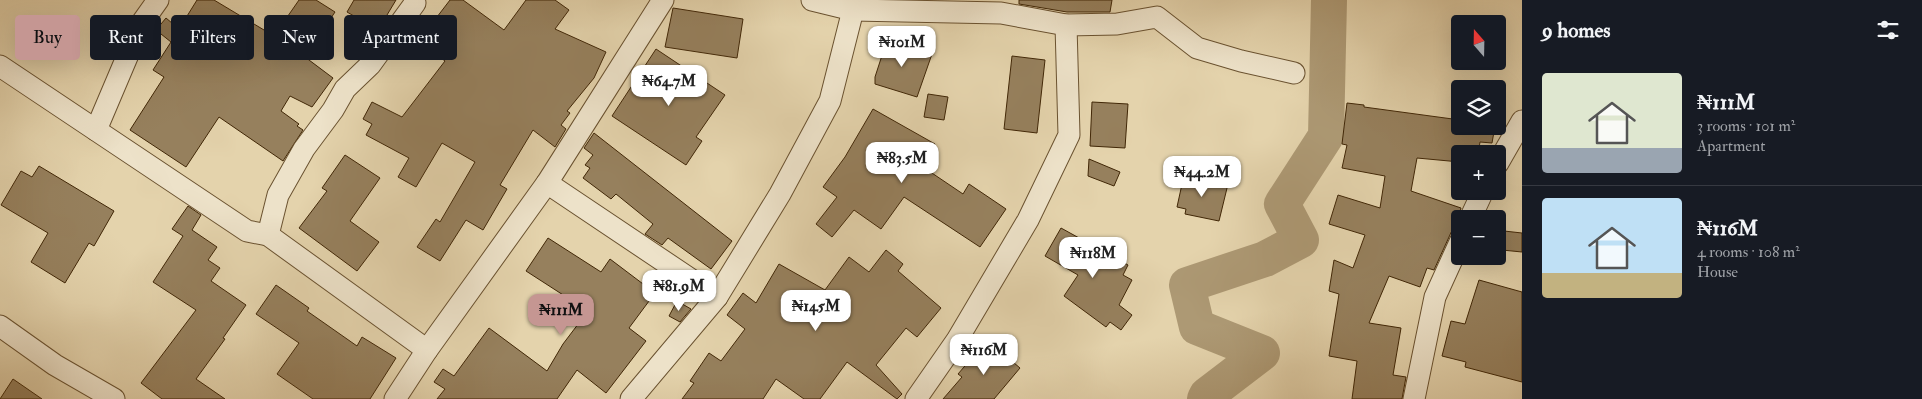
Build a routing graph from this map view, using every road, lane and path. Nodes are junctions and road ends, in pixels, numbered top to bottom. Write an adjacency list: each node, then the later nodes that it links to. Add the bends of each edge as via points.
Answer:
1 (158, 0): 10 (street, via 142,24)
2 (663, 0): 12 (street)
3 (812, 0): 5 (street)
4 (415, 3): 13 (street, via 370,65 345,88 304,149 278,195)
5 (853, 10): 6 (street, via 1002,13); 15 (street, via 830,101 780,194)
6 (1066, 25): 8 (street, via 1117,24 1157,17 1197,48 1241,62); 18 (street, via 1070,135 1028,220 957,340)
7 (0, 66): 10 (street)
8 (1294, 73)
9 (1522, 121): 11 (street)
10 (96, 130): 13 (street, via 247,230)
11 (1506, 149)
12 (547, 183): 15 (street); 17 (street)
13 (268, 235): 17 (street)
14 (1451, 262): 22 (street, via 1435,297)
15 (717, 297): 21 (street)
16 (0, 326): 19 (street, via 55,365)
17 (427, 350): 20 (street)
18 (917, 398)
19 (114, 399)
20 (395, 399)
21 (631, 399)
22 (1414, 399)

